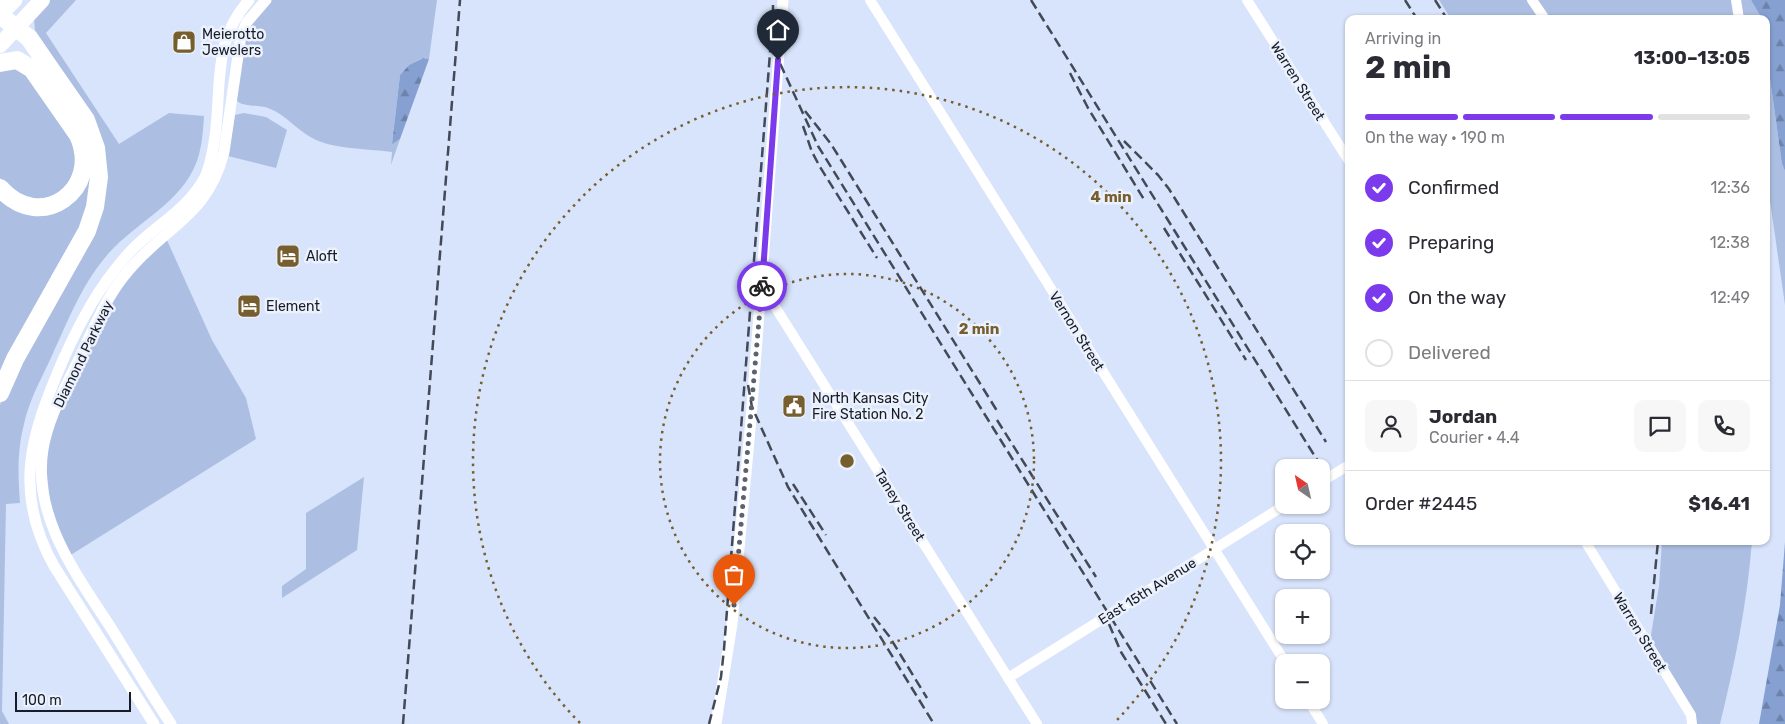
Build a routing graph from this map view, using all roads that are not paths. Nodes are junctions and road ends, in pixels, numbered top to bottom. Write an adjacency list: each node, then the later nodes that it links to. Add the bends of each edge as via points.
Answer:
1 (15, 0): 10 (main road)
2 (42, 0): 13 (highway)
3 (249, 0): 28 (street, Diamond Parkway, via 233,20 224,40 213,149 205,175 180,209 130,252 92,301 39,417 30,461 33,512 47,553)
4 (266, 0): 29 (street, Diamond Parkway, via 247,22 241,35 228,132 214,181 189,216 141,256 116,288 54,411 43,450 45,501 62,550)
5 (783, 0): 18 (street)
6 (870, 0): 24 (street, Vernon Street)
7 (1247, 0): 16 (street, Warren Street)
8 (1532, 0): 11 (street)
9 (1736, 0): 12 (street)
10 (0, 15): 13 (highway)
11 (1542, 15)
12 (1738, 15)
13 (16, 28): 14 (highway); 19 (highway, via 29,38 86,120 99,162 99,190 87,231 15,359)
14 (0, 45)
15 (0, 63): 17 (highway, via 17,60 32,69 78,135 85,164 77,187 49,206 39,208 23,204 9,198)
16 (1345, 155)
17 (0, 188)
18 (762, 286): 26 (street, Taney Street); 30 (street, via 732,624)
19 (0, 393)
20 (1345, 467): 21 (street)
21 (1330, 477)
22 (1275, 511): 24 (street, East 15th Avenue)
23 (1587, 545): 33 (street, Warren Street, via 1691,715)
24 (1214, 550): 25 (street, Vernon Street); 26 (street, East 15th Avenue)
25 (1280, 654)
26 (1008, 678): 31 (street, Taney Street)
27 (1314, 709): 32 (street)
28 (154, 724)
29 (171, 724)
30 (716, 724)
31 (1037, 724)
32 (1323, 724)
33 (1692, 724)

